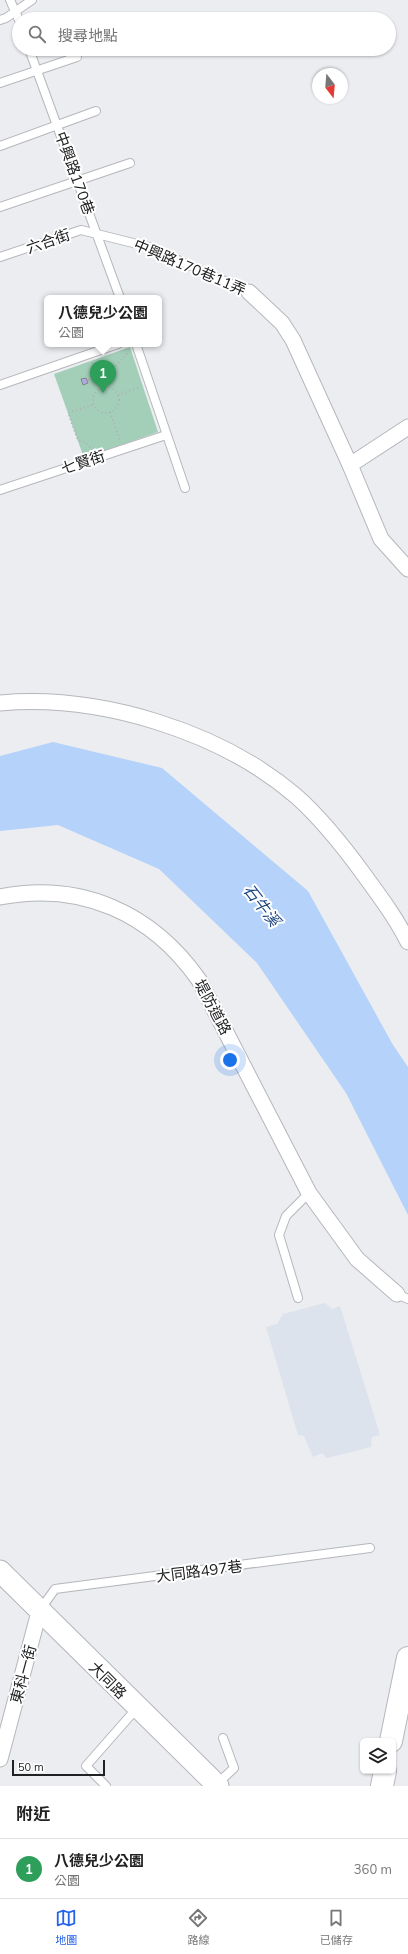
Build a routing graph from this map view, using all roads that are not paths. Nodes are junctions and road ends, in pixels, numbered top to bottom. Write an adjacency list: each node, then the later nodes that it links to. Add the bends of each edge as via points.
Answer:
1 (10, 0): 3 (lane)
2 (32, 0): 3 (lane)
3 (16, 11)
4 (12, 13): 5 (lane)
5 (0, 20)
6 (31, 56): 8 (lane, 中興路170巷)
7 (77, 57): 8 (lane)
8 (36, 70): 9 (lane); 11 (lane, 中興路170巷)
9 (0, 83)
10 (96, 112): 11 (lane)
11 (57, 125): 12 (lane); 14 (lane, 中興路170巷)
12 (0, 146)
13 (130, 163): 14 (lane)
14 (77, 180): 15 (lane); 16 (lane, 中興路170巷)
15 (0, 207)
16 (97, 233): 17 (lane, 六合街, via 81,230); 18 (lane, 中興路170巷11弄, via 149,247); 19 (lane, 中興路170巷)
17 (0, 257)
18 (250, 292): 25 (street, 中興路170巷11弄, via 282,323 293,340)
19 (119, 295)
20 (109, 347): 22 (lane)
21 (137, 347): 24 (lane)
22 (0, 385)
23 (408, 427): 25 (street)
24 (166, 435): 26 (lane); 27 (lane, 七賢街)
25 (350, 465): 28 (street, 中興路170巷11弄, via 381,539)
26 (185, 488)
27 (0, 490)
28 (408, 569)
29 (0, 703): 31 (street, via 66,703 116,711 186,732 242,758 295,795 320,817 397,920)
30 (0, 897): 32 (street, 堤防道路, via 14,894 67,894 102,903 150,928 177,951 199,980)
31 (408, 942)
32 (309, 1193): 33 (street, 堤防道路, via 357,1259); 34 (lane, via 286,1216 279,1235)
33 (402, 1297)
34 (298, 1298)
35 (370, 1548): 37 (lane, 大同路497巷, via 55,1589)
36 (0, 1572): 37 (main road, 大同路)
37 (39, 1612): 39 (main road, 大同路); 42 (street, 東科一街)
38 (408, 1658): 41 (highway)
39 (137, 1708): 44 (main road, 大同路); 45 (lane, via 86,1766)
40 (223, 1738): 44 (lane, via 234,1768)
41 (392, 1738)
42 (0, 1759)
43 (384, 1774): 46 (highway)
44 (217, 1785)
45 (106, 1786)
46 (382, 1786)

